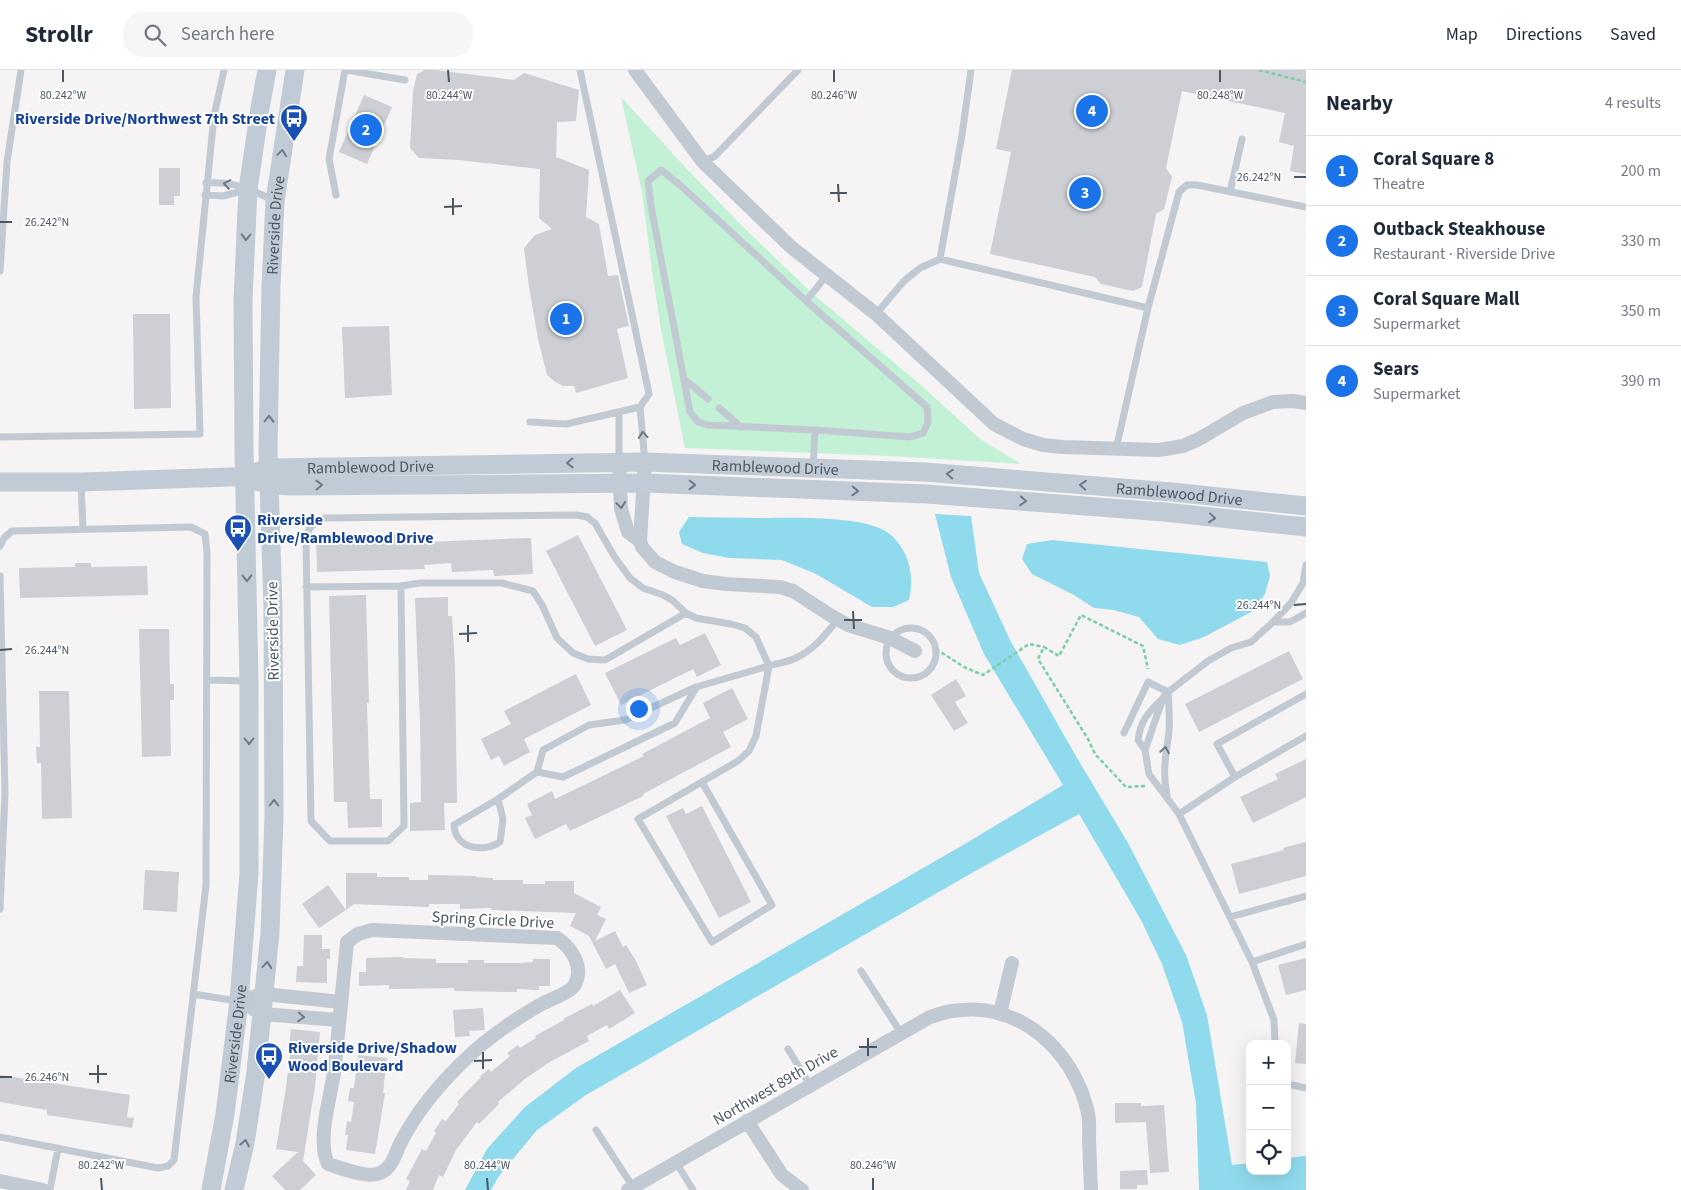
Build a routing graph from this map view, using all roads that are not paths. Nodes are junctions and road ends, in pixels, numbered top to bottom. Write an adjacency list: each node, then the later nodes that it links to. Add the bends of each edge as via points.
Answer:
1 (21, 70): 12 (lane)
2 (224, 70): 14 (lane, via 214,116)
3 (267, 70): 15 (street, Riverside Drive)
4 (295, 70): 19 (street, Riverside Drive, one-way to 4)
5 (346, 70): 10 (lane); 18 (lane, via 329,159)
6 (580, 70): 30 (lane, via 649,394)
7 (635, 70): 13 (street)
8 (798, 70): 13 (lane, via 715,156)
9 (971, 70): 21 (lane)
10 (405, 80)
11 (1242, 139): 16 (lane)
12 (3, 162): 22 (lane)
13 (703, 162): 23 (street, via 791,247)
14 (206, 183): 15 (lane, one-way to 14, via 224,182); 17 (lane)
15 (248, 189): 17 (lane, via 223,196); 19 (lane); 42 (street, Riverside Drive, one-way to 42, via 243,300)
16 (1230, 192): 20 (lane); 25 (lane, via 1197,185 1187,185 1179,192)
17 (205, 195): 36 (lane, via 196,297 200,434)
18 (336, 195)
19 (275, 201): 41 (street, Riverside Drive, one-way to 19)
20 (1306, 207)
21 (940, 259): 25 (lane); 26 (lane, via 920,268 904,281)
22 (0, 271)
23 (827, 275): 24 (lane); 26 (street)
24 (806, 301): 27 (lane, via 660,170 648,181); 35 (lane, via 927,407 928,422 923,433 910,437)
25 (1148, 308): 37 (lane)
26 (876, 314): 37 (street, via 1003,430 1043,445)
27 (684, 379): 28 (lane); 34 (lane, via 690,412 698,422)
28 (708, 399)
29 (1306, 403): 37 (street, via 1273,402 1243,413 1183,446 1159,450)
30 (640, 407): 32 (lane); 39 (lane, one-way to 30)
31 (719, 408): 34 (lane)
32 (619, 412): 33 (lane, via 566,424); 38 (lane)
33 (530, 422)
34 (741, 427): 35 (lane)
35 (815, 430): 40 (lane)
36 (0, 437)
37 (1116, 449)
38 (619, 462): 39 (street, Ramblewood Drive); 41 (street, Ramblewood Drive, one-way to 41); 45 (street)
39 (645, 462): 40 (street, Ramblewood Drive); 46 (street)
40 (813, 468): 47 (street, Ramblewood Drive, one-way to 40, via 924,472)
41 (270, 476): 42 (street, Ramblewood Drive); 45 (street, Ramblewood Drive, one-way to 45); 86 (street, Riverside Drive, one-way to 41, via 270,933 274,817)
42 (244, 477): 44 (street, Ramblewood Drive); 64 (street, Riverside Drive, one-way to 64)
43 (0, 482): 44 (street, Ramblewood Drive)
44 (81, 482): 49 (lane)
45 (619, 483): 46 (street, Ramblewood Drive); 50 (street, one-way to 50, via 621,509 628,532)
46 (644, 483): 48 (street, Ramblewood Drive, one-way to 48, via 975,497); 50 (street)
47 (1306, 506)
48 (1306, 527)
49 (83, 530): 51 (lane, via 12,531); 63 (lane, via 191,527 205,534 208,552)
50 (640, 541): 58 (street, via 655,562 675,572 703,581 780,587 793,591)
51 (0, 546)
52 (1306, 565): 59 (lane, via 1303,583 1291,603)
53 (0, 576): 71 (lane)
54 (401, 586): 55 (lane); 55 (lane, via 404,826 388,841 330,841 311,821); 56 (lane, via 502,583 533,591 557,638 573,653 605,660)
55 (306, 587): 56 (lane, via 307,530 324,518 576,515 595,523 630,578 643,588 663,594)
56 (686, 613): 62 (lane, via 745,628 756,637)
57 (1306, 613): 59 (lane, via 1290,622)
58 (838, 619): 60 (street); 62 (lane, via 810,650)
59 (1273, 622): 67 (lane, via 1251,642 1231,648 1208,661)
60 (890, 638): 60 (lane, via 886,651 894,671 906,677 920,676 935,661 936,649 929,634 916,628 902,629); 61 (street)
61 (915, 651)
62 (769, 666): 65 (lane); 74 (lane, via 756,736 749,752)
63 (207, 680): 64 (lane); 85 (lane, via 206,885)
64 (249, 681): 87 (street, Riverside Drive, one-way to 87, via 249,873)
65 (696, 687): 72 (lane, via 625,720 589,724 543,750); 72 (lane, via 675,723 563,777)
66 (1306, 694): 73 (lane, via 1217,744)
67 (1165, 695): 68 (lane, via 1148,682); 70 (lane); 70 (lane, via 1145,716 1139,730 1138,740); 75 (lane, one-way to 67, via 1163,779 1169,731)
68 (1124, 733)
69 (1306, 736): 73 (lane)
70 (1146, 750): 75 (lane, via 1149,774)
71 (2, 769): 79 (lane, via 5,793)
72 (537, 772): 76 (lane)
73 (1236, 777): 77 (lane)
74 (702, 782): 74 (lane, via 638,819 712,942 772,905)
75 (1167, 798): 77 (lane)
76 (498, 799): 76 (lane, via 454,826 454,832 463,844 480,848 500,842 503,819)
77 (1179, 814): 80 (lane)
78 (1306, 896): 80 (lane)
79 (0, 909)
80 (1230, 917): 82 (lane)
81 (1306, 944): 82 (lane)
82 (1252, 962): 93 (lane, via 1274,1020)
83 (1012, 963): 89 (street)
84 (861, 971): 92 (lane)
85 (193, 994): 87 (lane); 101 (lane, via 174,1160 168,1166 158,1168)
86 (264, 994): 87 (street); 88 (street); 90 (street, Riverside Drive)
87 (239, 1002): 90 (street); 107 (street, Riverside Drive, via 225,1114)
88 (341, 1002): 91 (street, Spring Circle Drive); 91 (street, Spring Circle Drive, via 347,942 372,930 557,938 574,954 577,965 578,978 573,988 506,1027 472,1053 442,1084 417,1116 391,1165 382,1173 369,1175 328,1164 323,1155)
89 (1000, 1013): 92 (street, Northwest 89th Drive, via 952,1011 930,1017); 111 (street, Northwest 89th Drive, via 1052,1043 1068,1063 1088,1115)
90 (262, 1014): 91 (street, one-way to 91); 108 (street, Riverside Drive, one-way to 90, via 246,1143)
91 (340, 1020)
92 (901, 1033): 95 (street, Northwest 89th Drive)
93 (1275, 1040)
94 (788, 1049): 95 (lane)
95 (810, 1085): 98 (street, Northwest 89th Drive)
96 (1291, 1085): 97 (lane)
97 (1306, 1088)
98 (747, 1121): 102 (street, Northwest 89th Drive); 110 (street, via 782,1175)
99 (596, 1130): 104 (lane)
100 (0, 1137): 101 (lane)
101 (58, 1148): 106 (lane)
102 (676, 1162): 104 (street, Northwest 89th Drive); 109 (lane)
103 (0, 1181): 105 (street)
104 (631, 1188)
105 (43, 1190)
106 (50, 1190)
107 (211, 1190)
108 (234, 1190)
109 (693, 1190)
110 (802, 1190)
111 (1091, 1190)

